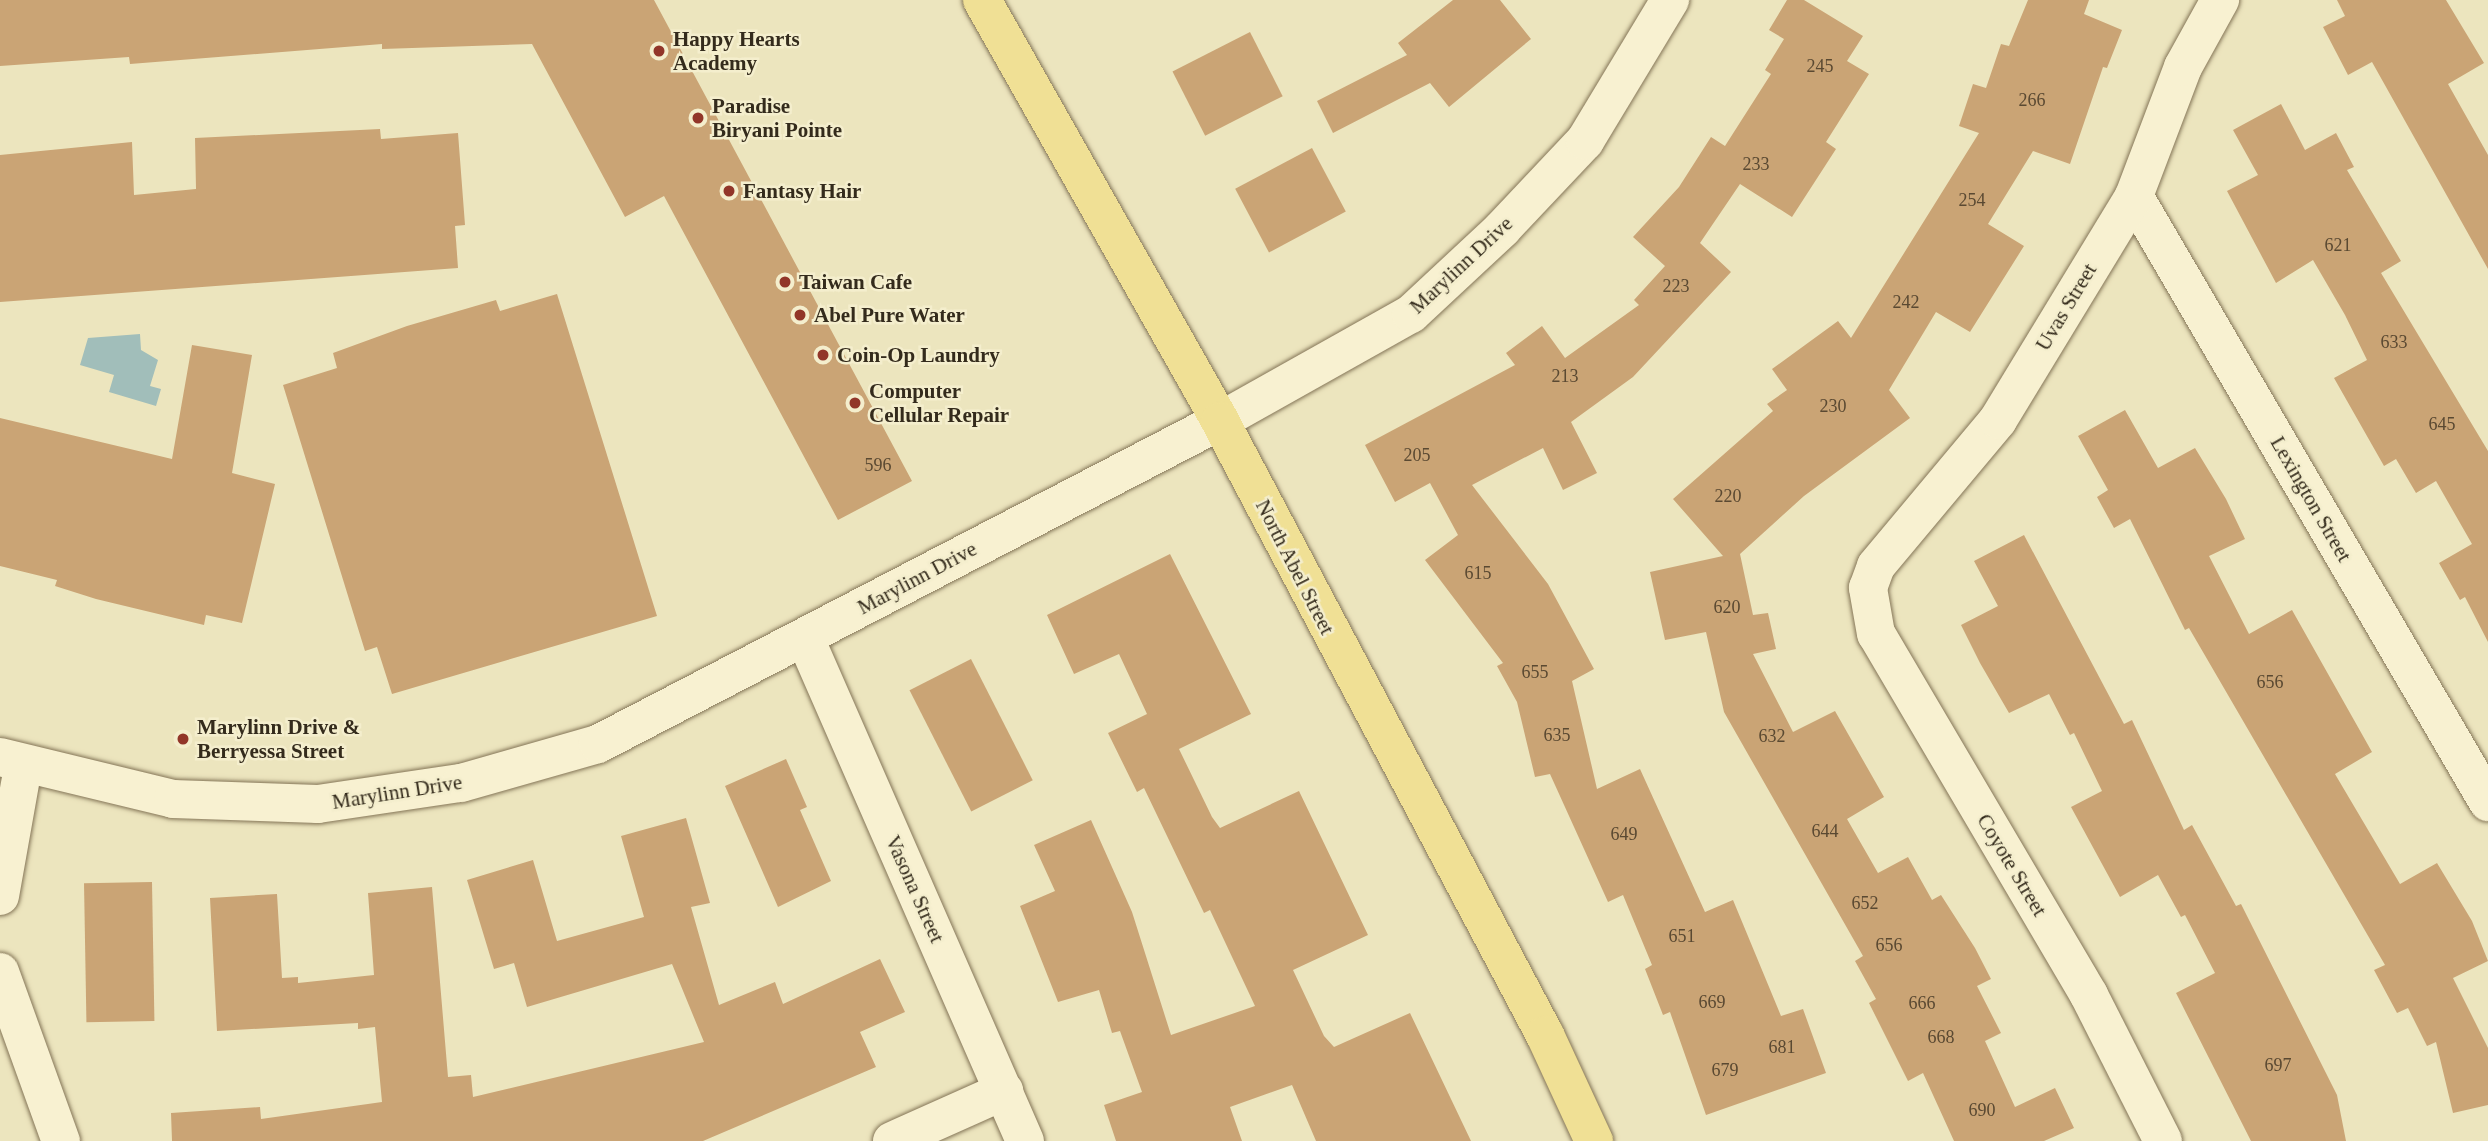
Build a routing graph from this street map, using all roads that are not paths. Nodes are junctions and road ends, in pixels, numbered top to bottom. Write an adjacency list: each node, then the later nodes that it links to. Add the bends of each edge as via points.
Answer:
1 (982, 0): 5 (main road, North Abel Street)
2 (1670, 0): 5 (street, Marylinn Drive, via 1585,141 1502,229 1410,314)
3 (2220, 0): 4 (street, Uvas Street, via 2183,67)
4 (2134, 196): 6 (street, Uvas Street, via 1998,420 1876,566); 9 (street, Lexington Street)
5 (1220, 421): 7 (street, Marylinn Drive); 16 (main road, North Abel Street, via 1545,1035)
6 (1868, 588): 17 (street, Coyote Street, via 1876,634 2089,995)
7 (805, 638): 8 (street, Marylinn Drive, via 598,744 461,783 318,804 194,800); 12 (street, Vasona Street)
8 (12, 762): 10 (street)
9 (2488, 802)
10 (0, 896)
11 (0, 972): 13 (street)
12 (1004, 1091): 14 (street); 15 (street, Vasona Street)
13 (61, 1141)
14 (892, 1141)
15 (1025, 1141)
16 (1594, 1141)
17 (2163, 1141)

